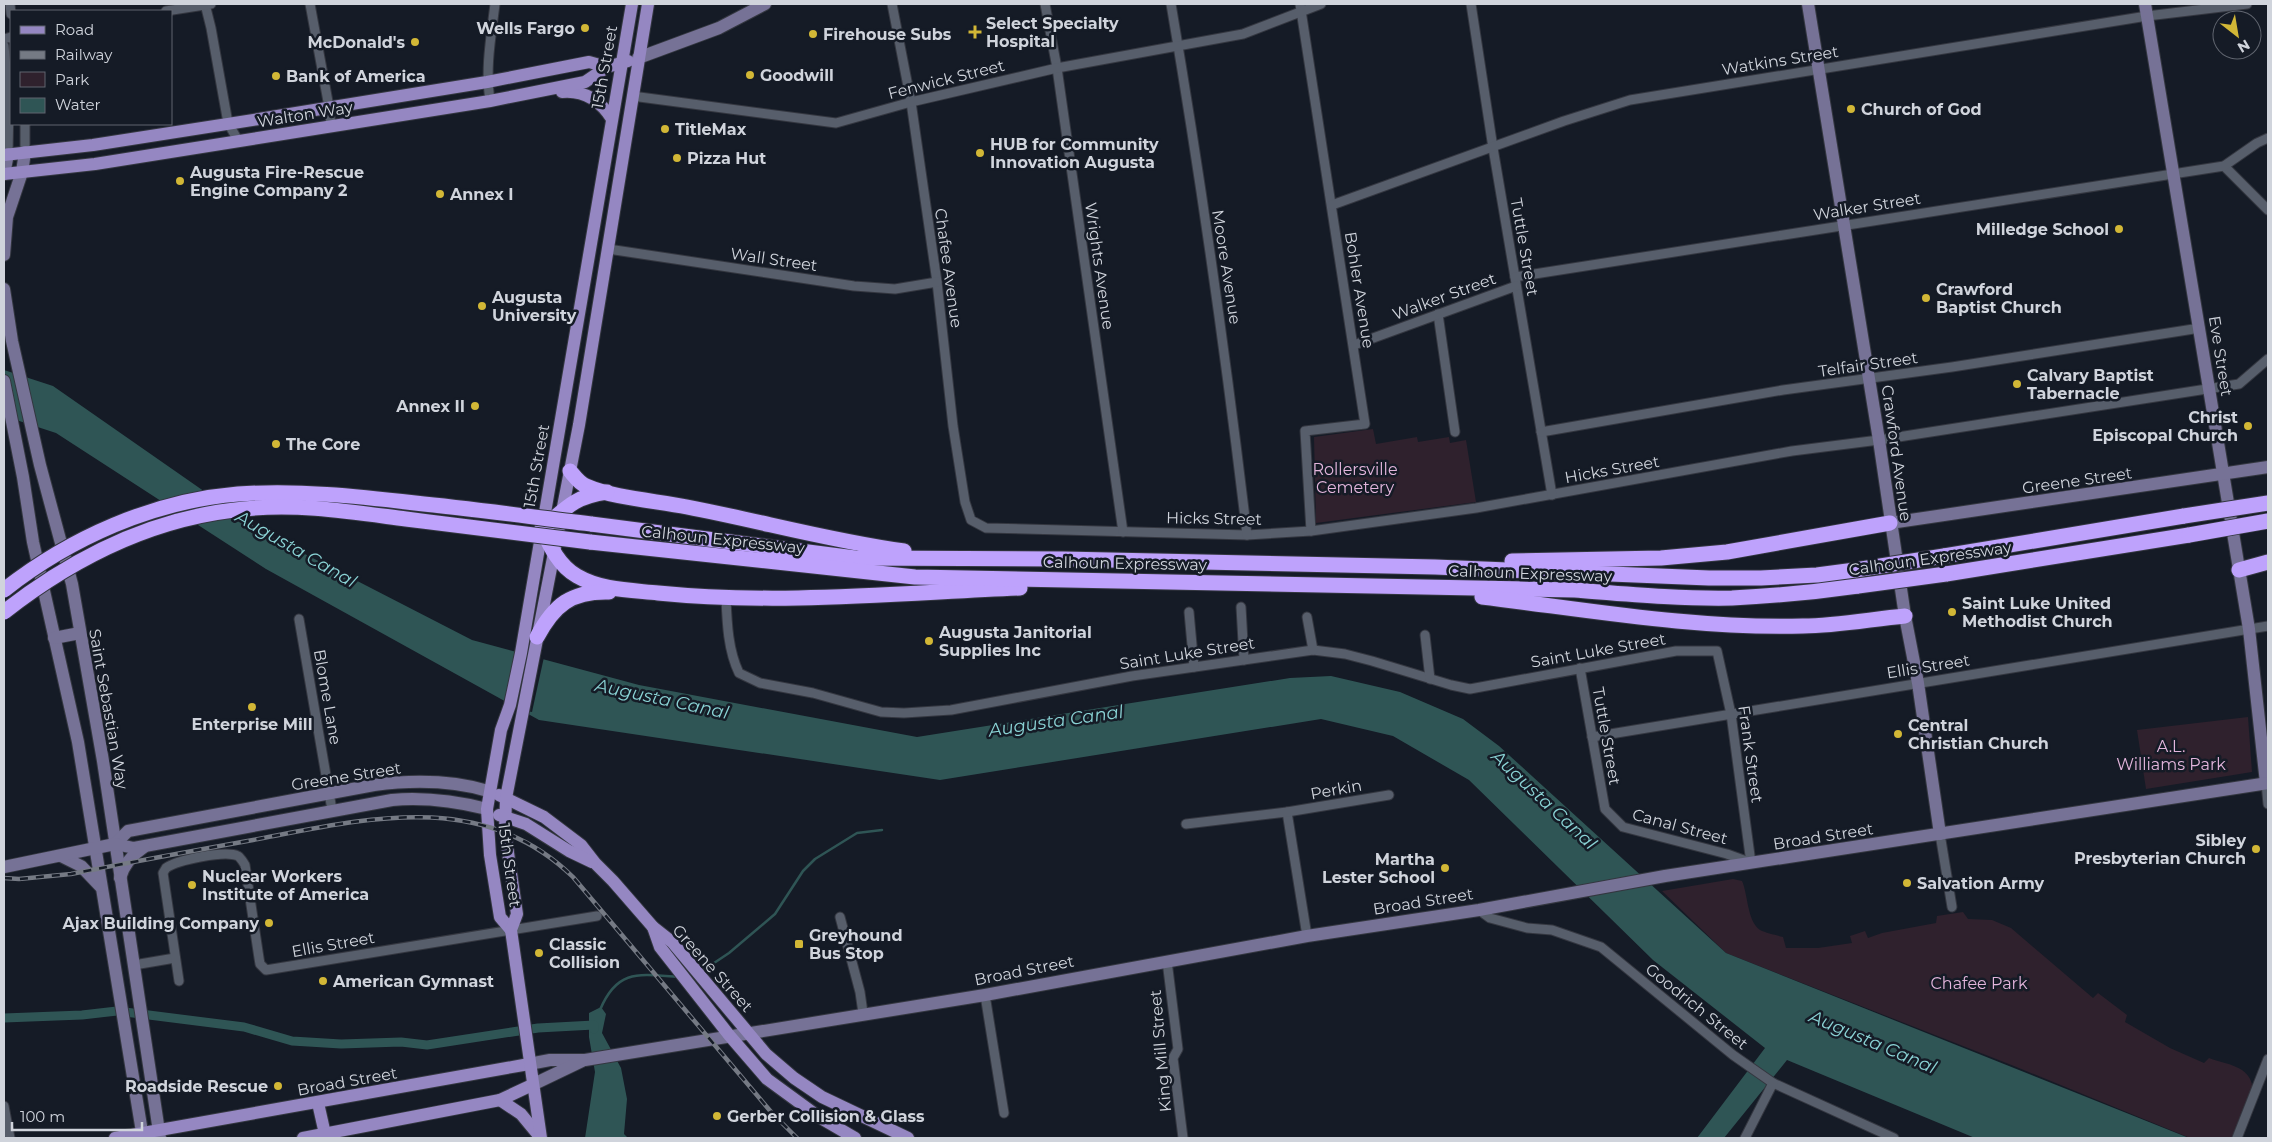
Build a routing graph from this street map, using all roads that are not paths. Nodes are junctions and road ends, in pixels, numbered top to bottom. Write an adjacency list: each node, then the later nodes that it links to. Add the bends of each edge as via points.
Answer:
1 (207, 4): 15 (street); 31 (street)
2 (310, 4): 29 (street)
3 (495, 4): 24 (street)
4 (632, 4): 20 (main road, 15th Street)
5 (648, 4): 19 (main road, 15th Street)
6 (765, 4): 19 (main road, Walton Way, via 719,28)
7 (892, 4): 28 (street, Chafee Avenue)
8 (1045, 4): 22 (street, Wrights Avenue)
9 (1170, 4): 17 (street, Moore Avenue)
10 (1321, 4): 14 (street, Fenwick Street)
11 (1471, 4): 37 (street, Tuttle Street)
12 (1808, 4): 23 (main road, Crawford Avenue)
13 (2247, 4): 16 (street, Watkins Street)
14 (1301, 8): 17 (street, Fenwick Street, via 1243,34); 45 (street, Bohler Avenue)
15 (172, 10)
16 (2146, 10): 23 (street, Watkins Street); 44 (main road, Eve Street)
17 (1178, 45): 22 (street, Fenwick Street); 76 (street, Moore Avenue, via 1219,316)
18 (4, 46): 40 (street, via 9,101)
19 (638, 58): 20 (main road, Walton Way); 26 (main road, 15th Street)
20 (622, 62): 21 (main road, Walton Way); 30 (main road, 15th Street)
21 (607, 67): 24 (main road, Walton Way, via 589,62); 25 (main road, Walton Way, via 585,82)
22 (1057, 68): 28 (street, Fenwick Street); 75 (street, Wrights Avenue)
23 (1818, 70): 37 (street, Watkins Street, via 1630,100); 47 (main road, Crawford Avenue)
24 (487, 82): 27 (street); 29 (main road, Walton Way)
25 (529, 93): 27 (main road, Walton Way); 30 (main road, via 573,91 595,99)
26 (632, 96): 28 (street, Fenwick Street, via 836,123); 48 (main road, 15th Street)
27 (490, 101): 33 (main road, Walton Way)
28 (910, 102): 50 (street, Chafee Avenue)
29 (329, 107): 31 (main road, Walton Way); 33 (street)
30 (612, 118): 73 (main road, 15th Street)
31 (228, 123): 34 (main road, Walton Way); 36 (street)
32 (25, 125): 38 (street)
33 (331, 126): 36 (main road, Walton Way)
34 (173, 132): 38 (main road, Walton Way); 39 (main road)
35 (2268, 138): 41 (street, Walker Street)
36 (239, 142): 39 (main road, Walton Way)
37 (1493, 148): 45 (street, Watkins Street); 51 (street, Tuttle Street)
38 (25, 152): 40 (main road, Walton Way); 42 (main road)
39 (176, 152): 42 (main road, Walton Way)
40 (6, 154): 43 (main road)
41 (2224, 166): 44 (street, Walker Street); 46 (street)
42 (22, 172): 43 (main road, Walton Way); 49 (main road, via 7,217)
43 (4, 174)
44 (2173, 174): 47 (street, Walker Street); 54 (main road, Eve Street)
45 (1332, 205): 55 (street, Bohler Avenue)
46 (2268, 210)
47 (1844, 226): 51 (street, Walker Street); 57 (main road, Crawford Avenue)
48 (608, 248): 50 (street, Wall Street, via 859,286 895,289); 64 (main road, 15th Street)
49 (4, 254)
50 (937, 282): 72 (street, Chafee Avenue, via 965,502 971,520)
51 (1516, 282): 53 (street, Walker Street); 61 (street, Tuttle Street)
52 (4, 289): 95 (main road, Saint Sebastian Way, bridge, via 12,341 72,584)
53 (1438, 314): 55 (street, Walker Street); 60 (street)
54 (2200, 328): 57 (street, Telfair Street); 59 (main road, Eve Street)
55 (1354, 345): 74 (street, Bohler Avenue, via 1365,424 1305,431)
56 (2268, 359): 59 (street, Hicks Street, via 2239,384)
57 (1869, 380): 61 (street, Telfair Street, via 1783,390); 62 (main road, Crawford Avenue)
58 (4, 381): 98 (main road, bridge)
59 (2210, 388): 62 (street, Hicks Street); 65 (main road, Eve Street)
60 (1455, 432)
61 (1541, 432): 67 (street, Tuttle Street)
62 (1879, 440): 67 (street, Hicks Street, via 1792,451); 71 (main road, Crawford Avenue)
63 (2268, 467): 65 (main road, Greene Street)
64 (570, 471): 66 (highway, via 586,486); 69 (main road, 15th Street)
65 (2222, 474): 71 (main road, Greene Street); 81 (main road, Eve Street)
66 (606, 492): 69 (highway, via 584,496); 78 (highway, via 831,539)
67 (1552, 496): 74 (street, Hicks Street)
68 (2268, 503): 80 (highway, Calhoun Expressway, bridge, via 1856,570 1761,578)
69 (562, 511): 73 (highway); 77 (main road, 15th Street)
70 (2268, 521): 83 (highway, Calhoun Expressway, bridge, via 1946,574 1796,594 1730,598)
71 (1890, 523): 80 (highway, via 1727,552 1661,558); 90 (main road, Crawford Avenue)
72 (986, 528): 75 (street, Hicks Street)
73 (542, 529): 77 (highway); 101 (main road, 15th Street)
74 (1311, 531): 76 (street, Hicks Street)
75 (1123, 532): 76 (street, Hicks Street)
76 (1247, 535)
77 (554, 551): 85 (highway, via 560,562 579,578 598,586); 97 (main road, 15th Street)
78 (963, 559): 80 (highway, Calhoun Expressway); 84 (highway, Calhoun Expressway, bridge, via 855,558 591,524 294,492 237,494 164,508 68,546)
79 (2268, 562): 81 (highway)
80 (1326, 565)
81 (2239, 570): 94 (main road, Eve Street)
82 (1171, 581): 83 (highway, Calhoun Expressway); 86 (highway, via 777,599); 88 (highway, Calhoun Expressway, bridge, via 916,577 296,507 243,509 171,523 112,545 56,574)
83 (1402, 586): 90 (highway, via 1652,619 1724,624 1804,626)
84 (4, 590)
85 (625, 590): 86 (highway); 97 (highway, via 592,592 568,600 548,617)
86 (726, 598): 103 (street, Saint Luke Street, via 732,653 739,673 760,683 813,693 881,712 951,710)
87 (1241, 606): 102 (street)
88 (4, 612)
89 (1189, 612): 103 (street)
90 (1905, 616): 106 (main road, Crawford Avenue)
91 (1307, 617): 99 (street)
92 (299, 619): 111 (street, Blome Lane)
93 (2268, 626): 94 (street, Ellis Street)
94 (2249, 629): 106 (street, Ellis Street); 109 (main road, Eve Street)
95 (80, 633): 98 (main road); 122 (main road, Saint Sebastian Way)
96 (1425, 635): 105 (street)
97 (537, 637): 101 (main road, 15th Street)
98 (54, 638): 124 (main road, via 78,742)
99 (1313, 650): 102 (street, Saint Luke Street); 105 (street, Saint Luke Street, via 1345,654)
100 (1717, 651): 104 (street, Saint Luke Street, via 1676,651); 107 (street, Frank Street)
101 (527, 655): 110 (main road, 15th Street, via 501,730); 113 (main road, 15th Street, via 522,711)
102 (1244, 660): 103 (street, Saint Luke Street)
103 (1194, 667)
104 (1580, 668): 105 (street, Saint Luke Street, via 1470,688); 108 (street, Tuttle Street)
105 (1430, 678)
106 (1918, 683): 107 (street, Ellis Street); 121 (main road, Crawford Avenue)
107 (1731, 714): 108 (street, Ellis Street); 127 (street, Frank Street)
108 (1592, 737): 116 (street, Tuttle Street)
109 (2267, 783): 114 (street, Eve Street); 121 (main road, Broad Street)
110 (488, 792): 111 (main road, Greene Street, via 446,783 413,782 374,785); 113 (main road, Greene Street); 115 (main road, 15th Street)
111 (329, 794): 117 (street, Blome Lane); 122 (main road, Greene Street, via 128,832)
112 (1389, 795): 118 (street, Perkin)
113 (506, 798): 119 (main road, 15th Street); 126 (main road, Greene Street, via 558,826 581,845)
114 (2268, 804)
115 (487, 809): 117 (main road, Greene Street, via 425,798); 119 (main road, Greene Street); 136 (main road, 15th Street, via 490,855 500,917)
116 (1605, 809): 127 (street, Canal Street, via 1623,827)
117 (332, 810): 123 (main road, Greene Street)
118 (1288, 812): 120 (street, Perkin); 137 (street)
119 (505, 817): 126 (main road, Greene Street, via 526,824); 136 (main road, 15th Street, via 517,914)
120 (1186, 824)
121 (1940, 834): 127 (main road, Broad Street); 131 (street, Crawford Avenue)
122 (115, 844): 123 (main road, Greene Street, via 134,848); 124 (main road, Greene Street); 129 (main road, Saint Sebastian Way)
123 (152, 844): 129 (main road, via 132,857)
124 (95, 848): 125 (main road, Greene Street); 130 (main road)
125 (61, 856): 128 (main road, Greene Street); 130 (main road, via 81,866)
126 (595, 863): 135 (main road, Greene Street)
127 (1752, 863): 132 (main road, Broad Street)
128 (4, 867)
129 (120, 878): 140 (main road, Saint Sebastian Way)
130 (101, 888): 157 (main road)
131 (1952, 907)
132 (1479, 910): 137 (main road, Broad Street); 149 (street, Goodrich Street, via 1490,918 1526,928 1548,929 1601,947)
133 (597, 916): 136 (street, Ellis Street)
134 (840, 917): 143 (street)
135 (653, 927): 144 (main road, Greene Street, via 672,942); 145 (main road, Greene Street, via 660,947)
136 (511, 930): 138 (street, Ellis Street, via 266,970 259,958 245,865 237,856 224,854 178,862 166,868 163,880); 148 (main road, 15th Street)
137 (1307, 936): 139 (main road, Broad Street)
138 (175, 958): 140 (street); 141 (street)
139 (1167, 961): 142 (main road, Broad Street); 164 (street, King Mill Street, via 1178,1049 1173,1058)
140 (134, 965): 156 (main road, Saint Sebastian Way)
141 (179, 981)
142 (985, 995): 143 (main road, Broad Street); 154 (street)
143 (864, 1013): 144 (main road, Broad Street)
144 (749, 1033): 145 (main road, Broad Street); 163 (main road, Greene Street, via 766,1054 822,1097)
145 (730, 1035): 147 (main road, Broad Street); 162 (main road, Greene Street, via 767,1079)
146 (2268, 1058): 167 (street)
147 (585, 1060): 148 (main road, Broad Street); 150 (main road, Broad Street)
148 (529, 1064): 150 (main road, 15th Street); 152 (main road, Broad Street)
149 (1773, 1083): 165 (street); 166 (street, Goodrich Street)
150 (532, 1085): 151 (main road, Broad Street); 161 (main road, 15th Street)
151 (500, 1100): 155 (main road, Broad Street); 161 (main road, via 521,1114)
152 (318, 1102): 155 (main road); 156 (main road, Broad Street)
153 (4, 1106): 158 (street)
154 (1004, 1113)
155 (325, 1134): 160 (main road, Broad Street)
156 (159, 1135): 157 (main road, Broad Street)
157 (143, 1136): 159 (main road, Broad Street)
158 (10, 1138)
159 (115, 1138)
160 (303, 1138)
161 (540, 1138)
162 (854, 1138)
163 (908, 1138)
164 (1183, 1138)
165 (1745, 1138)
166 (1894, 1138)
167 (2237, 1138)

